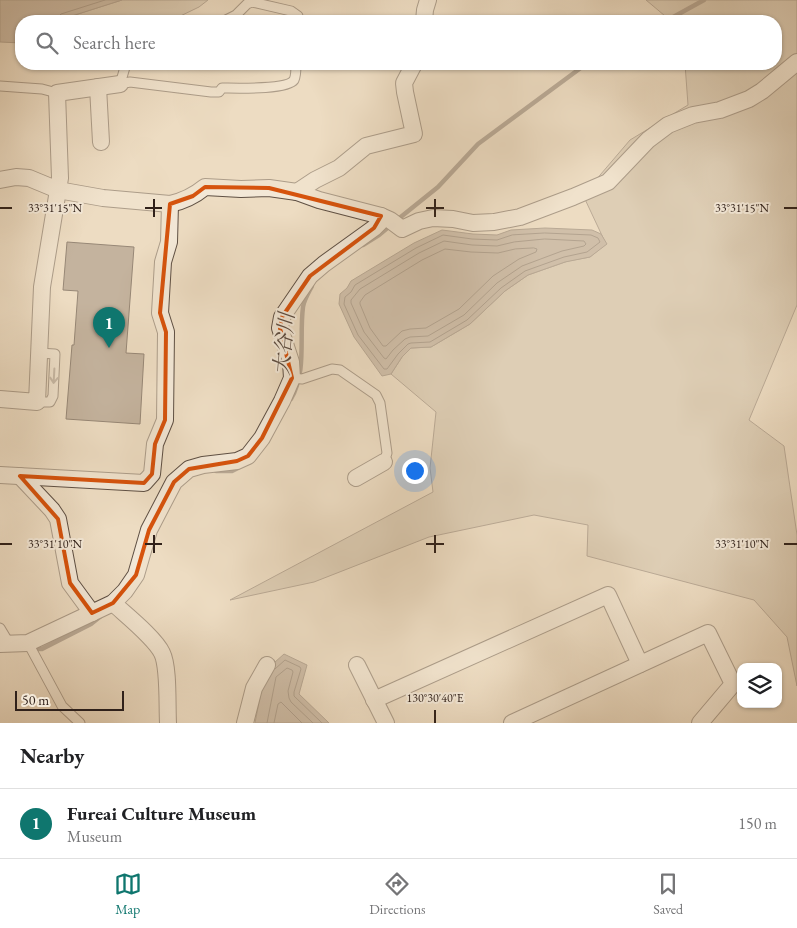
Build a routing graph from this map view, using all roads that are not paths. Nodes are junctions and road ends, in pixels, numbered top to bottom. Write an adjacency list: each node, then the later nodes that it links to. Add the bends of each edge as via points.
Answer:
1 (428, 0): 5 (street)
2 (252, 1): 3 (lane); 4 (lane)
3 (236, 15)
4 (296, 15)
5 (425, 15)
6 (797, 62): 19 (street, via 749,99 668,125 648,140 608,182 520,217 473,223 433,218 402,229)
7 (124, 70): 10 (lane)
8 (295, 70): 10 (lane, via 290,83 256,89 222,88 219,92 130,82)
9 (411, 70): 17 (street, via 404,83 414,134 366,146 339,168)
10 (120, 84): 12 (street)
11 (0, 86): 13 (lane)
12 (98, 87): 13 (street); 14 (street)
13 (57, 93): 16 (street)
14 (101, 142)
15 (0, 180): 16 (street, via 29,178)
16 (58, 190): 18 (street); 21 (street, via 42,287 37,402)
17 (297, 192): 18 (street, via 205,187 193,196); 19 (street)
18 (170, 204): 23 (street, via 160,313 166,332 165,420 155,444)
19 (381, 216): 20 (street, via 374,228 310,276 282,317 280,328 291,362)
20 (292, 378): 22 (lane, via 302,379 340,370 376,395 387,454); 27 (street, via 266,431 248,456 238,461 189,469)
21 (0, 399)
22 (384, 462): 26 (street)
23 (152, 474): 25 (street, via 144,483); 27 (street)
24 (0, 475): 25 (street)
25 (20, 476): 29 (street, via 58,518 70,583)
26 (356, 478)
27 (174, 482): 28 (street, via 149,530 136,575)
28 (113, 603): 29 (street); 38 (street, via 157,643 163,654)
29 (92, 613): 31 (street)
30 (0, 628): 32 (lane)
31 (28, 643): 32 (street); 37 (lane, via 62,706)
32 (5, 644)
33 (640, 664): 36 (street, via 608,595); 41 (street); 42 (street, via 708,633 733,684)
34 (267, 665): 39 (street, via 254,688)
35 (357, 665): 36 (street)
36 (374, 700): 40 (street)
37 (80, 723)
38 (168, 723)
39 (245, 723)
40 (386, 723)
41 (512, 723)
42 (700, 723)

